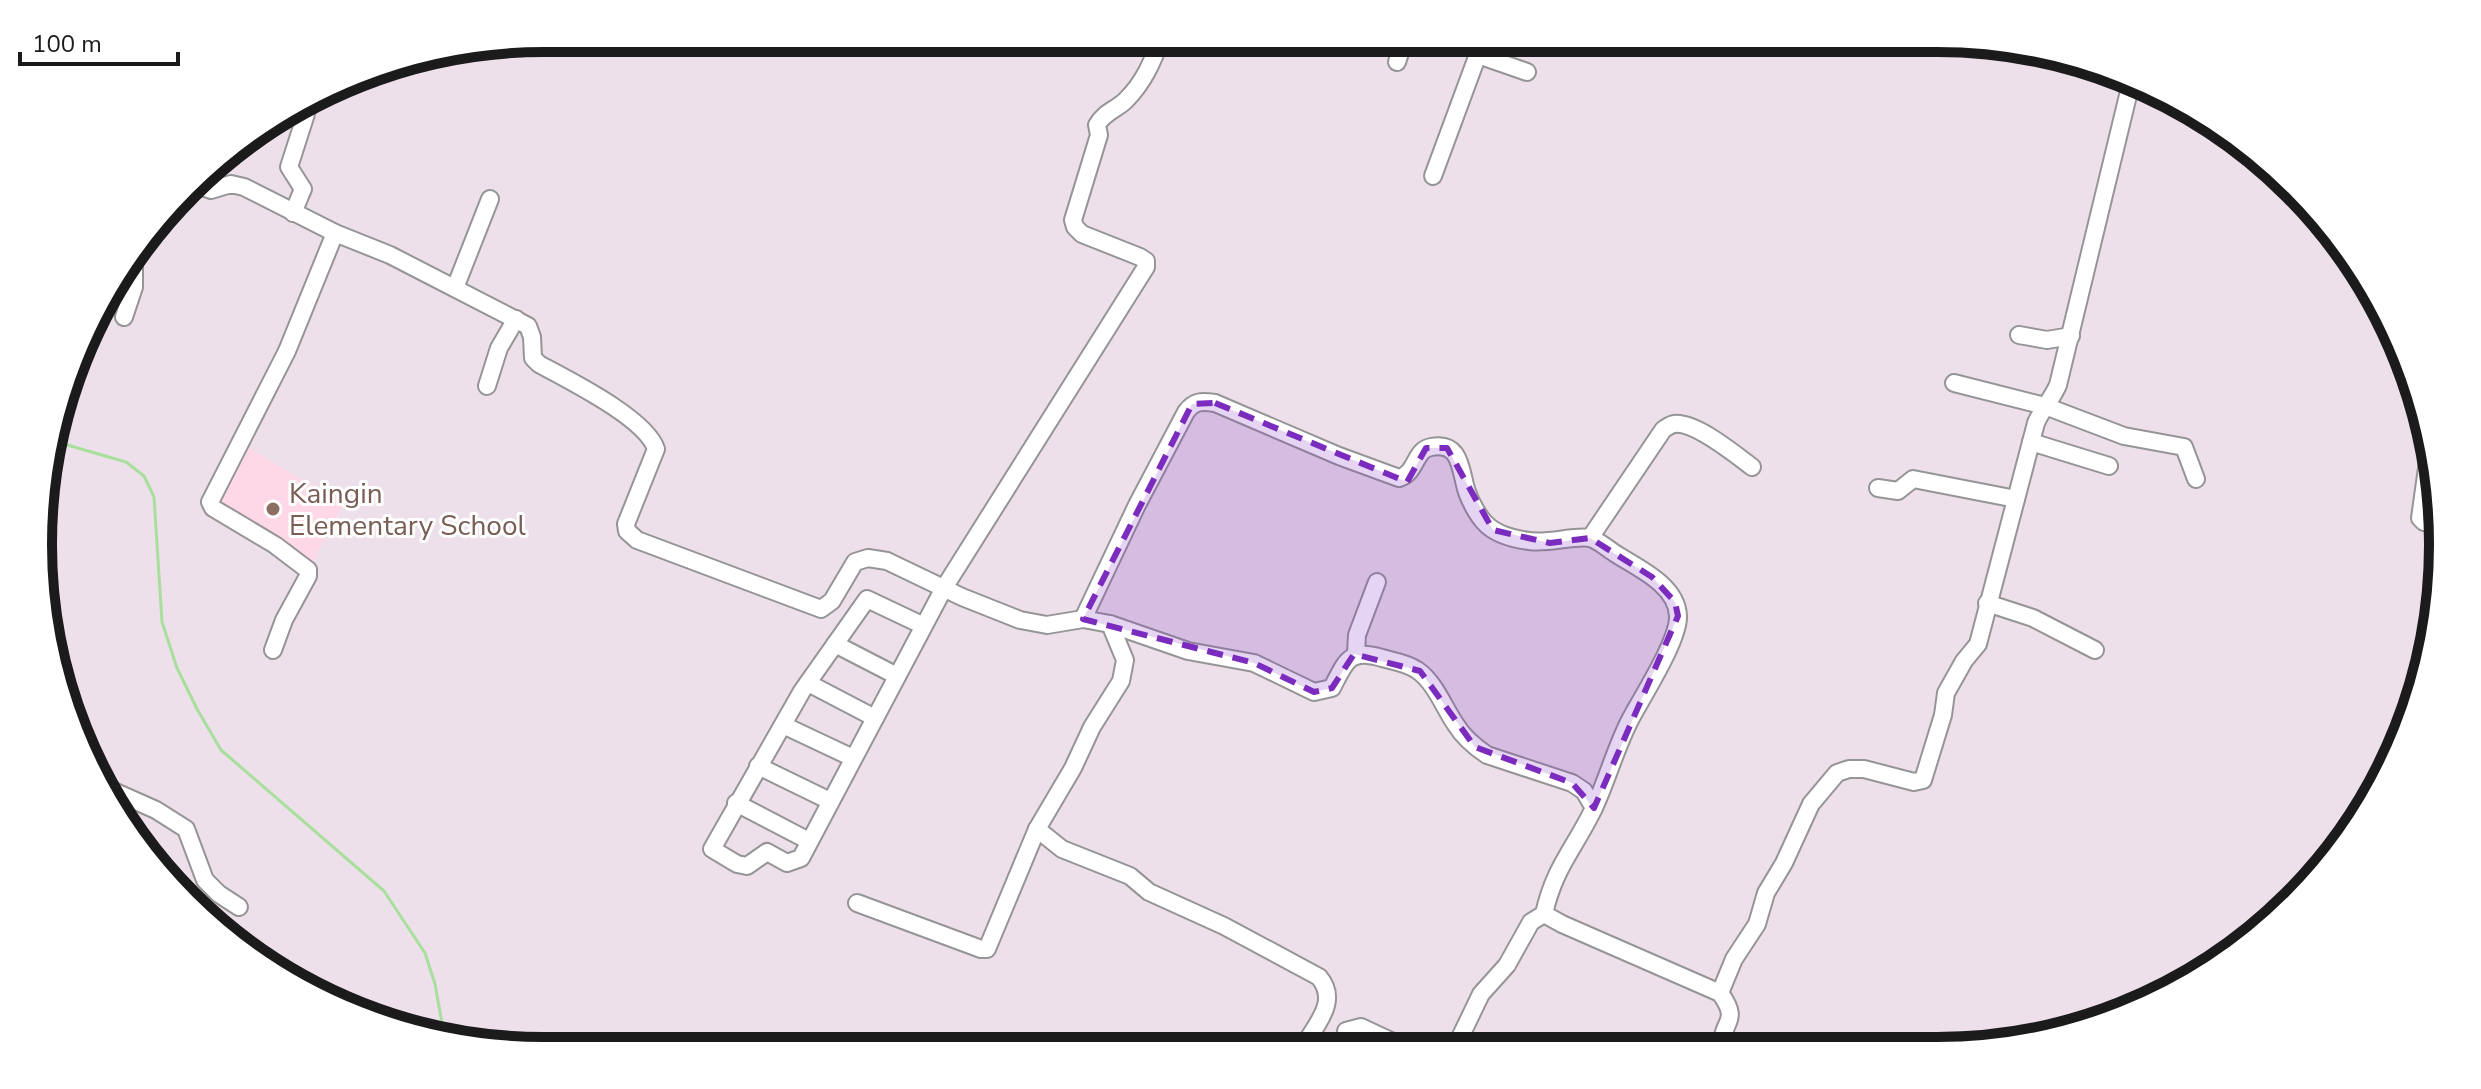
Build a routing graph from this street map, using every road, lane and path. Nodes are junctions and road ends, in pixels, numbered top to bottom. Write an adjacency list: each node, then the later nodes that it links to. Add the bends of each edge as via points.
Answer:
1 (1156, 52): 33 (street, via 1150,70 1125,101 1097,125 1099,135 1073,220 1082,234 1140,257 1146,267)
2 (1400, 52): 5 (street)
3 (1479, 52): 9 (street)
4 (1492, 52): 6 (street)
5 (1397, 62)
6 (1527, 72)
7 (2129, 91): 19 (street)
8 (306, 114): 12 (street, via 289,164 303,189)
9 (1433, 176)
10 (205, 188): 12 (street, via 236,184)
11 (490, 199): 15 (street)
12 (293, 213): 13 (street)
13 (335, 233): 15 (street); 39 (street, via 287,351 210,502 308,570)
14 (134, 273): 16 (street)
15 (455, 288): 17 (street)
16 (124, 317)
17 (516, 319): 21 (street, via 499,348); 33 (street, via 531,331 532,353 539,364 627,416 654,442 656,449 626,524 630,536 821,609 832,601 855,562 868,558 887,561)
18 (2019, 335): 19 (street, via 2047,340)
19 (2071, 336): 22 (street, via 2058,385)
20 (1954, 383): 22 (street)
21 (487, 386)
22 (2045, 406): 23 (street); 26 (street, via 2124,436 2184,447)
23 (2031, 442): 24 (street); 29 (street)
24 (2109, 466)
25 (1752, 467): 31 (street, via 1687,425 1673,424 1663,430)
26 (2196, 479)
27 (2425, 481): 30 (street, via 2420,518)
28 (1878, 488): 29 (street, via 1898,491 1913,479)
29 (2016, 499): 34 (street)
30 (2428, 523)
31 (1590, 538): 35 (street, via 1550,543 1493,530 1467,493 1456,454 1440,445 1426,448 1412,471 1399,478 1202,402 1186,412); 51 (street, via 1652,577 1675,602 1678,616)
32 (1377, 582): 41 (street, via 1357,635)
33 (944, 588): 35 (street, via 1033,623); 37 (street)
34 (1987, 603): 40 (street, via 2033,618); 57 (street, via 1978,644 1946,693 1923,780 1864,769 1837,773 1811,804)
35 (1083, 619): 36 (street)
36 (1110, 624): 41 (street, via 1188,651 1254,663 1314,692 1332,688); 52 (street, via 1125,660 1121,681)
37 (924, 626): 38 (street, via 867,599); 42 (street)
38 (835, 644): 42 (street); 43 (street)
39 (273, 650)
40 (2095, 650)
41 (1356, 654): 51 (street, via 1420,671 1475,747 1572,783)
42 (897, 676): 44 (street)
43 (808, 683): 44 (street); 45 (street)
44 (875, 718): 46 (street)
45 (783, 725): 46 (street); 47 (street)
46 (853, 758): 49 (street)
47 (758, 766): 49 (street); 50 (street)
48 (120, 794): 55 (street, via 186,829 205,880)
49 (830, 801): 53 (street)
50 (736, 803): 53 (street); 53 (street, via 712,849 737,864 747,866 767,852 787,863 801,858)
51 (1594, 808): 56 (street, via 1555,875)
52 (1037, 829): 54 (street, via 987,949); 59 (street, via 1062,849 1130,876 1149,892 1319,977 1329,999)
53 (809, 841)
54 (857, 903)
55 (239, 907)
56 (1544, 914): 57 (street); 61 (street, via 1531,922 1507,965 1481,994)
57 (1720, 993): 62 (street, via 1731,1014)
58 (1346, 1031): 60 (street, via 1361,1027)
59 (1308, 1037)
60 (1382, 1037)
61 (1460, 1037)
62 (1722, 1037)

